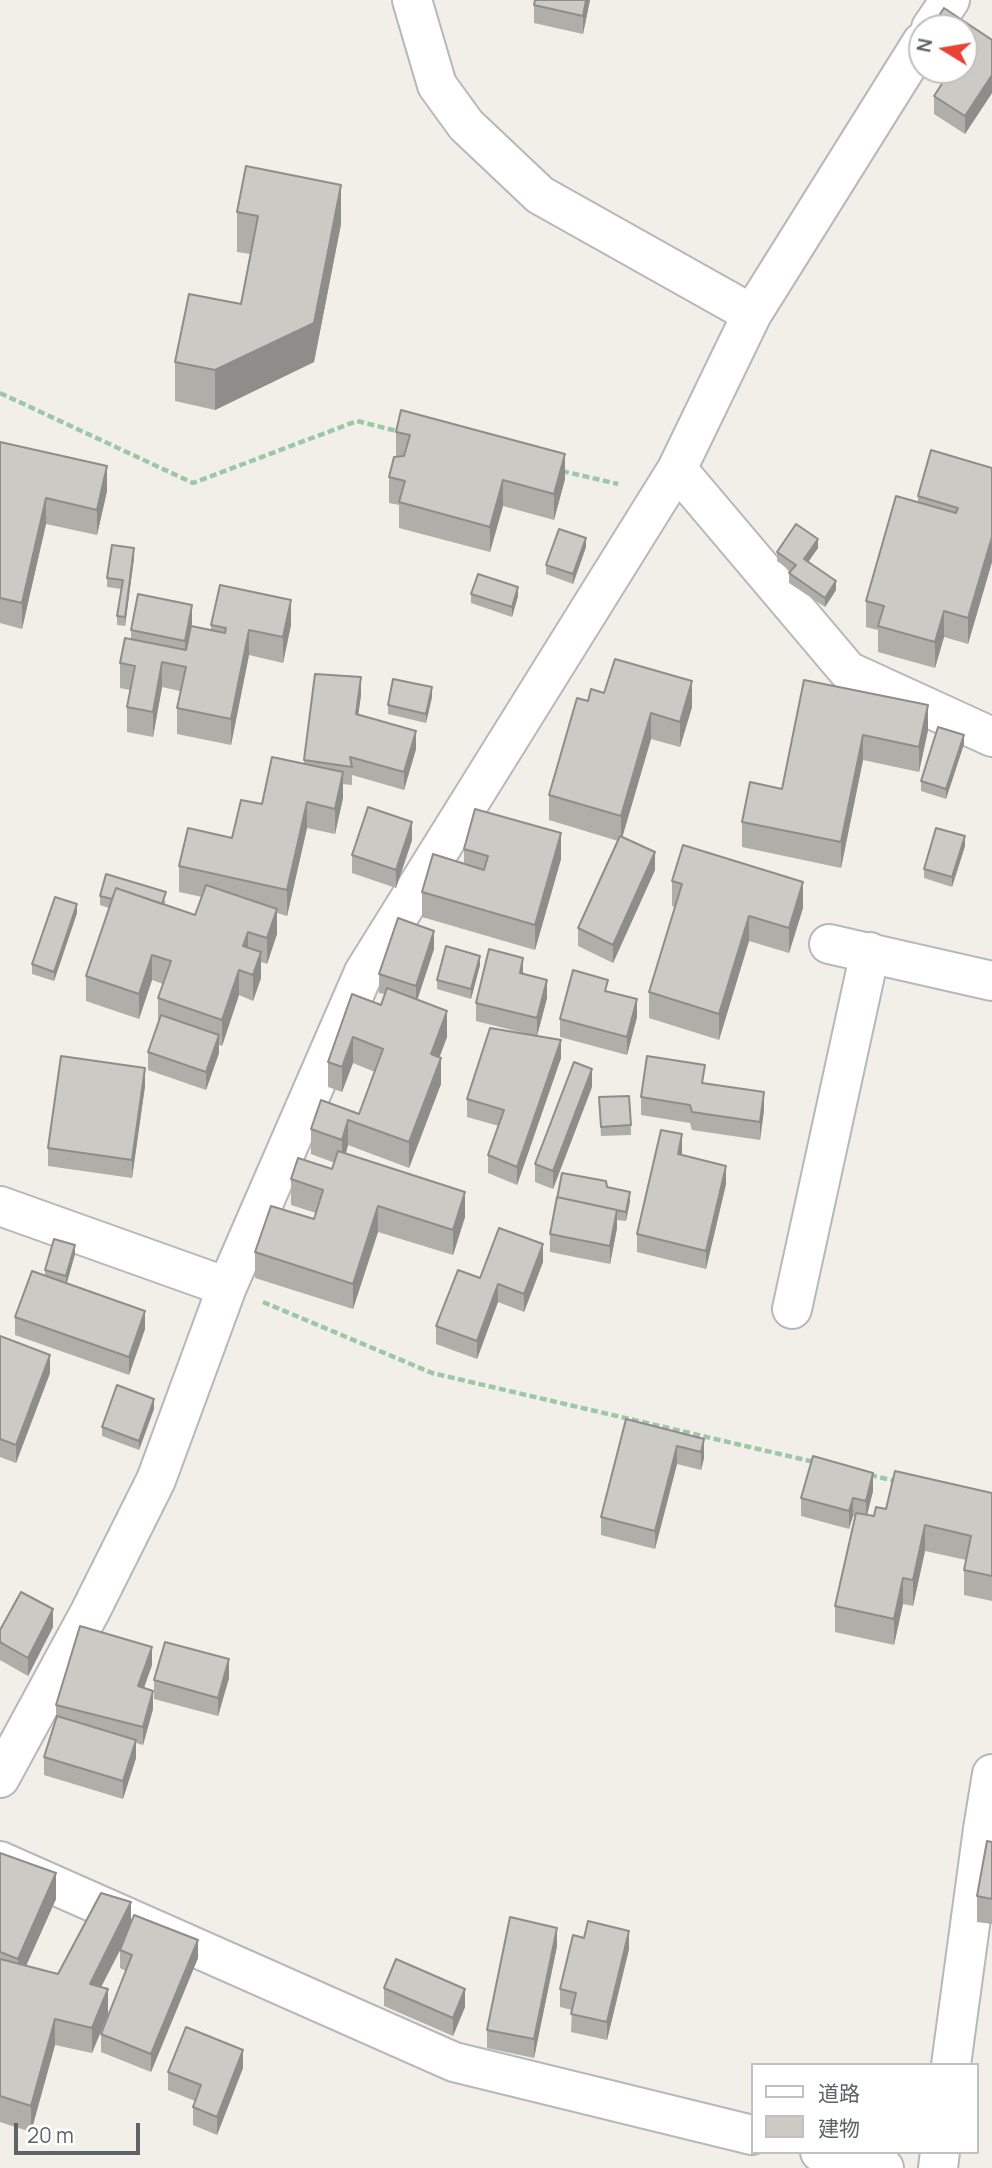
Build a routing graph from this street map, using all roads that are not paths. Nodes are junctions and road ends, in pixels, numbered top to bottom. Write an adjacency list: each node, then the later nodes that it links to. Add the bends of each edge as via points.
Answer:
1 (412, 0): 3 (street, via 437,85 466,125 540,195)
2 (908, 64): 3 (street)
3 (752, 314): 4 (street)
4 (669, 482): 5 (street, via 848,671); 10 (street, via 365,972)
5 (992, 737)
6 (829, 944): 7 (street)
7 (870, 952): 8 (street); 11 (street)
8 (992, 981)
9 (0, 1206): 10 (street)
10 (227, 1287): 13 (street, via 156,1480)
11 (792, 1309)
12 (992, 1774): 15 (street)
13 (0, 1778)
14 (0, 1861): 16 (street, via 454,2062)
15 (951, 2063)
16 (750, 2136)
17 (828, 2154): 18 (street)
18 (884, 2168)

